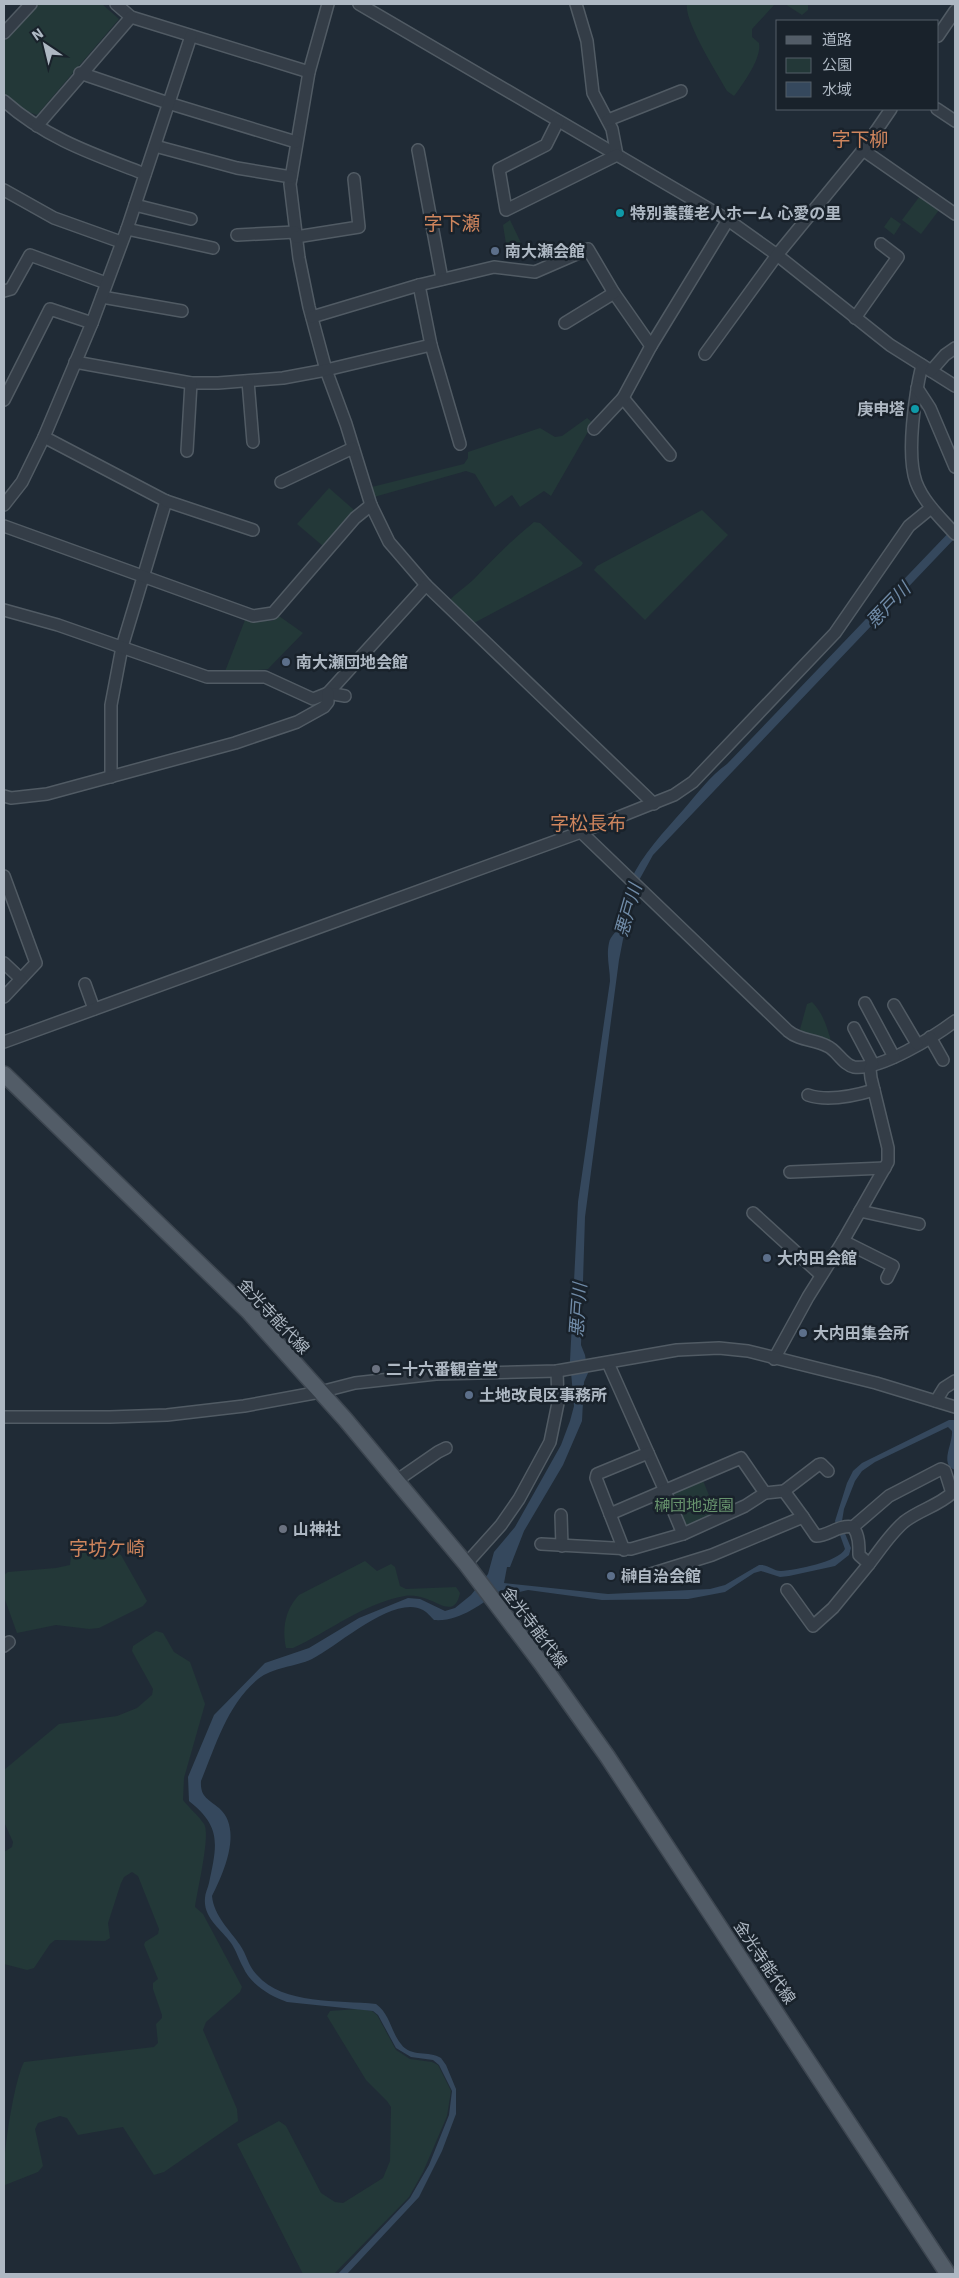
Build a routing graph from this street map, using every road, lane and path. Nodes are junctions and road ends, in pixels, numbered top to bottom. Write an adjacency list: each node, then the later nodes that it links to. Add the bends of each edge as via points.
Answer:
1 (31, 4): 8 (street)
2 (116, 4): 7 (street)
3 (328, 4): 11 (street)
4 (359, 4): 19 (street)
5 (576, 4): 18 (street, via 587,41 593,93)
6 (955, 12): 9 (street)
7 (131, 17): 10 (street); 12 (street)
8 (6, 27)
9 (939, 35)
10 (191, 36): 11 (street); 15 (street)
11 (309, 72): 22 (street)
12 (80, 73): 15 (street); 21 (street)
13 (681, 91): 18 (street)
14 (4, 101): 21 (street)
15 (168, 103): 22 (street); 23 (street)
16 (890, 110): 25 (street)
17 (938, 110): 20 (street)
18 (608, 120): 26 (street)
19 (558, 121): 26 (street); 26 (street, via 546,145 498,169 506,210)
20 (955, 121)
21 (37, 126): 27 (street, via 71,146)
22 (296, 142): 28 (street)
23 (155, 146): 27 (street); 28 (street, via 237,168)
24 (418, 150): 42 (street)
25 (863, 150): 32 (street); 41 (street)
26 (617, 155): 34 (street)
27 (145, 174): 31 (street)
28 (291, 177): 36 (street)
29 (354, 179): 36 (street, via 359,227)
30 (4, 190): 38 (street, via 54,218)
31 (135, 205): 33 (street); 35 (street)
32 (955, 214)
33 (191, 219)
34 (728, 220): 41 (street); 54 (street)
35 (127, 229): 38 (street); 40 (street)
36 (296, 234): 37 (street); 49 (street)
37 (237, 235)
38 (121, 242): 43 (street)
39 (881, 244): 50 (street, via 898,257)
40 (213, 248)
41 (778, 255): 50 (street); 56 (street)
42 (442, 279): 44 (street); 46 (street, via 494,267 534,272 588,249)
43 (106, 283): 45 (street, via 30,255 11,289); 47 (street)
44 (419, 285): 49 (street); 53 (street)
45 (4, 291)
46 (614, 293): 52 (street); 54 (street)
47 (102, 297): 48 (street); 51 (street)
48 (182, 311)
49 (312, 317): 59 (street)
50 (855, 318): 58 (street)
51 (92, 323): 57 (street); 60 (street, via 50,309)
52 (565, 323)
53 (431, 345): 59 (street); 70 (street)
54 (651, 346): 65 (street)
55 (955, 348): 58 (street)
56 (705, 354)
57 (75, 362): 62 (street); 68 (street)
58 (926, 368): 63 (street); 64 (street)
59 (326, 370): 61 (street); 71 (street)
60 (9, 375): 66 (street)
61 (248, 381): 62 (street); 69 (street)
62 (191, 383): 72 (street)
63 (955, 386)
64 (916, 388): 74 (street, via 930,408); 79 (street, via 912,455 916,482)
65 (623, 398): 67 (street); 73 (street)
66 (4, 400)
67 (594, 428)
68 (44, 437): 76 (street); 78 (street, via 22,482)
69 (253, 442)
70 (460, 444)
71 (353, 448): 75 (street); 77 (street)
72 (187, 451)
73 (670, 455)
74 (955, 467)
75 (281, 482)
76 (166, 501): 81 (street); 83 (street)
77 (371, 505): 83 (street, via 355,518 273,613 253,616); 84 (street, via 390,542)
78 (4, 506)
79 (931, 508): 82 (street); 91 (street, via 909,526 835,633 693,782)
80 (4, 526): 83 (street)
81 (253, 530)
82 (955, 534)
83 (141, 576): 86 (street)
84 (426, 585): 87 (street); 91 (street)
85 (4, 610): 86 (street)
86 (122, 647): 87 (street, via 207,678 265,677 314,699); 89 (street, via 110,704)
87 (328, 693): 88 (street); 89 (street, via 324,707 297,722 235,744)
88 (345, 696)
89 (110, 777): 90 (street, via 47,794)
90 (4, 796)
91 (654, 804): 92 (street)
92 (582, 832): 100 (street); 108 (street, via 794,1036 827,1045 854,1067)
93 (4, 876): 95 (street, via 36,963)
94 (4, 964): 95 (street)
95 (21, 979): 97 (street)
96 (85, 984): 100 (street)
97 (4, 997)
98 (865, 1003): 106 (street)
99 (894, 1005): 105 (street)
100 (94, 1009): 104 (street)
101 (954, 1024): 103 (street)
102 (854, 1028): 108 (street)
103 (930, 1037): 105 (street); 107 (street)
104 (4, 1042)
105 (917, 1044): 106 (street)
106 (894, 1056): 108 (street)
107 (943, 1060)
108 (873, 1064): 110 (street, via 870,1069)
109 (4, 1074): 124 (main road, 金光寺能代線, via 248,1312)
110 (874, 1090): 111 (street, via 854,1096); 112 (street, via 888,1148)
111 (808, 1095)
112 (885, 1168): 113 (street); 114 (street)
113 (790, 1172)
114 (860, 1211): 116 (street); 117 (street)
115 (753, 1213): 118 (street)
116 (919, 1224)
117 (843, 1240): 118 (street); 119 (street, via 893,1266)
118 (821, 1275): 120 (street)
119 (887, 1278)
120 (774, 1358): 121 (street, via 748,1351 700,1348); 125 (street)
121 (608, 1363): 122 (street); 129 (street)
122 (557, 1372): 124 (street, via 436,1374 355,1383); 143 (street, via 558,1403 550,1442 502,1525)
123 (955, 1382): 125 (street, via 944,1388)
124 (320, 1392): 127 (street, via 244,1406 167,1415); 131 (main road, 金光寺能代線)
125 (936, 1401): 126 (street)
126 (955, 1407)
127 (4, 1416)
128 (446, 1448): 131 (street)
129 (648, 1453): 132 (street); 135 (street, via 597,1474)
130 (828, 1471): 133 (street, via 818,1465)
131 (396, 1480): 143 (main road, 金光寺能代線)
132 (665, 1491): 134 (street, via 741,1458); 135 (street); 139 (street)
133 (784, 1491): 134 (street); 137 (street)
134 (766, 1493): 139 (street)
135 (610, 1514): 142 (street)
136 (561, 1515): 141 (street)
137 (804, 1517): 138 (street, via 816,1536); 145 (street, via 712,1554)
138 (844, 1527): 144 (street, via 859,1545 859,1555); 144 (street, via 889,1496 941,1469 945,1470 952,1494 905,1521)
139 (682, 1534): 142 (street)
140 (541, 1544): 141 (street)
141 (562, 1546): 142 (street)
142 (624, 1550)
143 (466, 1564): 147 (main road, 金光寺能代線, via 607,1756)
144 (868, 1564): 146 (street, via 833,1608 813,1626)
145 (641, 1577)
146 (787, 1590)
147 (948, 2274)

